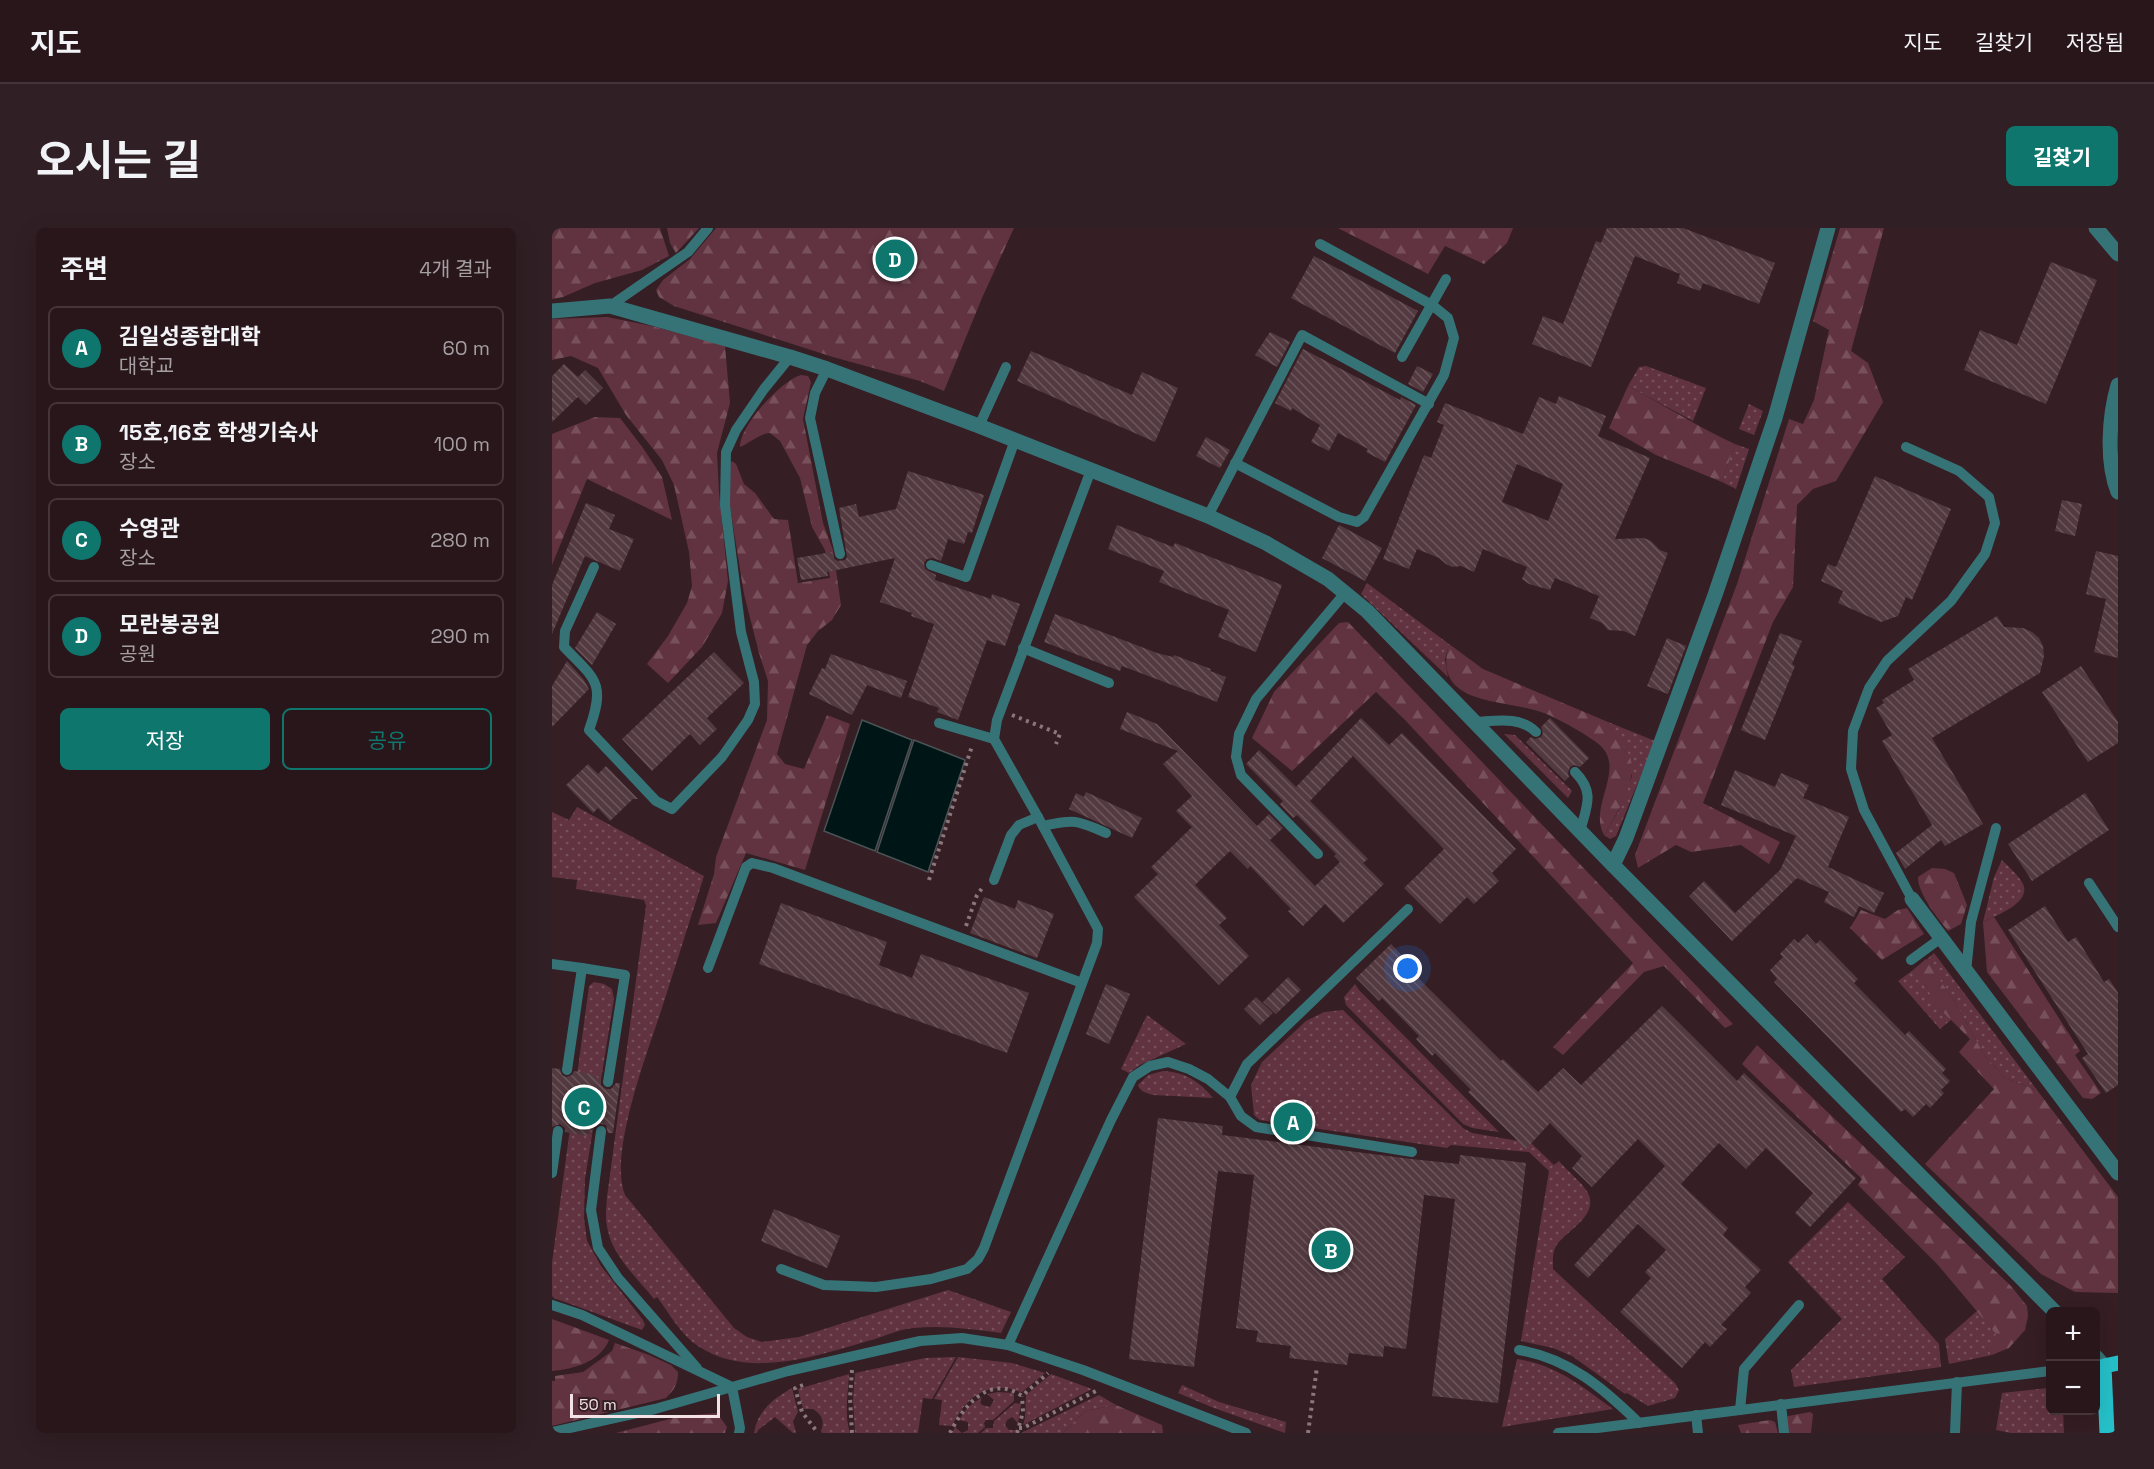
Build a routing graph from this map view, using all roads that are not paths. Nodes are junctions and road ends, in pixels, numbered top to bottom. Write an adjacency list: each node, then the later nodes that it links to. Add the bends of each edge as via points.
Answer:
1 (708, 228): 8 (lane, via 688,252)
2 (1828, 228): 39 (street, via 1775,418 1715,595)
3 (2096, 228): 5 (street)
4 (1320, 244): 7 (lane)
5 (2118, 255)
6 (1446, 279): 7 (lane)
7 (1432, 305): 11 (lane); 15 (lane, via 1448,318 1454,338 1444,375)
8 (610, 306): 9 (street); 10 (street)
9 (552, 311)
10 (790, 357): 13 (street); 25 (lane, via 736,430 726,452 725,505 741,632 754,682 755,704 722,757 672,809 656,801 589,730 599,690 564,647 564,631)
11 (1402, 357)
12 (1006, 367): 16 (lane)
13 (827, 369): 16 (street); 23 (lane, via 815,393 810,418)
14 (2118, 385): 21 (street, via 2109,449)
15 (1429, 404): 19 (lane, via 1364,517 1357,522 1339,517); 19 (lane, via 1302,335)
16 (979, 426): 17 (street)
17 (1015, 440): 20 (street); 24 (lane, via 966,577)
18 (1906, 447): 42 (lane, via 1959,471 1989,497 1995,523 1984,554 1951,601 1887,661 1869,688 1853,731 1851,769 1864,810)
19 (1236, 463): 22 (lane)
20 (1091, 470): 22 (street); 27 (lane)
21 (2118, 492)
22 (1208, 516): 26 (street, via 1266,543)
23 (840, 554)
24 (930, 565)
25 (594, 567)
26 (1345, 593): 29 (street); 38 (lane, via 1256,699 1239,734 1236,757 1241,775)
27 (1023, 648): 28 (lane); 32 (lane, via 1000,710)
28 (1109, 683)
29 (1476, 722): 31 (lane, via 1506,720 1523,723); 36 (street)
30 (939, 723): 32 (lane)
31 (1536, 732)
32 (994, 739): 34 (lane)
33 (1575, 772): 36 (lane, via 1587,789)
34 (1040, 821): 37 (lane, via 1068,820); 40 (lane, via 1019,825 1011,835); 51 (lane, via 1098,929 1097,943)
35 (1996, 828): 50 (lane, via 1971,922)
36 (1580, 831): 39 (street)
37 (1106, 833)
38 (1318, 854)
39 (1613, 865): 63 (street)
40 (994, 880)
41 (2089, 884): 44 (lane)
42 (1911, 899): 45 (street)
43 (1408, 909): 54 (lane, via 1247,1064)
44 (2118, 927)
45 (1941, 938): 46 (lane); 50 (street)
46 (1911, 960)
47 (552, 964): 48 (lane)
48 (582, 968): 52 (lane); 53 (lane, via 624,975)
49 (708, 968): 51 (lane, via 746,867 752,864 773,867)
50 (1966, 972): 59 (street)
51 (1082, 983): 60 (lane, via 978,1259 967,1269 931,1279 876,1287 825,1286)
52 (567, 1070)
53 (608, 1082)
54 (1230, 1097): 57 (lane, via 1241,1116 1256,1127); 64 (lane, via 1190,1069 1168,1062 1150,1066 1133,1077)
55 (558, 1131): 58 (lane)
56 (601, 1131): 67 (lane, via 591,1210 598,1248 624,1286)
57 (1412, 1152)
58 (552, 1173)
59 (2118, 1173)
60 (781, 1269)
61 (552, 1305): 67 (lane)
62 (1799, 1305): 72 (lane, via 1744,1369)
63 (2051, 1307)
64 (1008, 1345): 70 (lane, via 962,1338 920,1341); 77 (lane)
65 (1519, 1350): 74 (lane, via 1568,1365)
66 (2103, 1363): 82 (main road)
67 (697, 1368): 70 (lane)
68 (2046, 1371): 69 (lane)
69 (1957, 1382): 71 (lane); 81 (lane)
70 (732, 1387): 75 (lane); 76 (lane)
71 (1781, 1404): 72 (lane); 80 (lane)
72 (1740, 1410): 73 (lane)
73 (1696, 1415): 74 (lane); 79 (lane)
74 (1639, 1423): 78 (lane)
75 (552, 1432)
76 (739, 1433)
77 (1246, 1433)
78 (1558, 1433)
79 (1698, 1433)
80 (1784, 1433)
81 (1955, 1433)
82 (2107, 1433)

